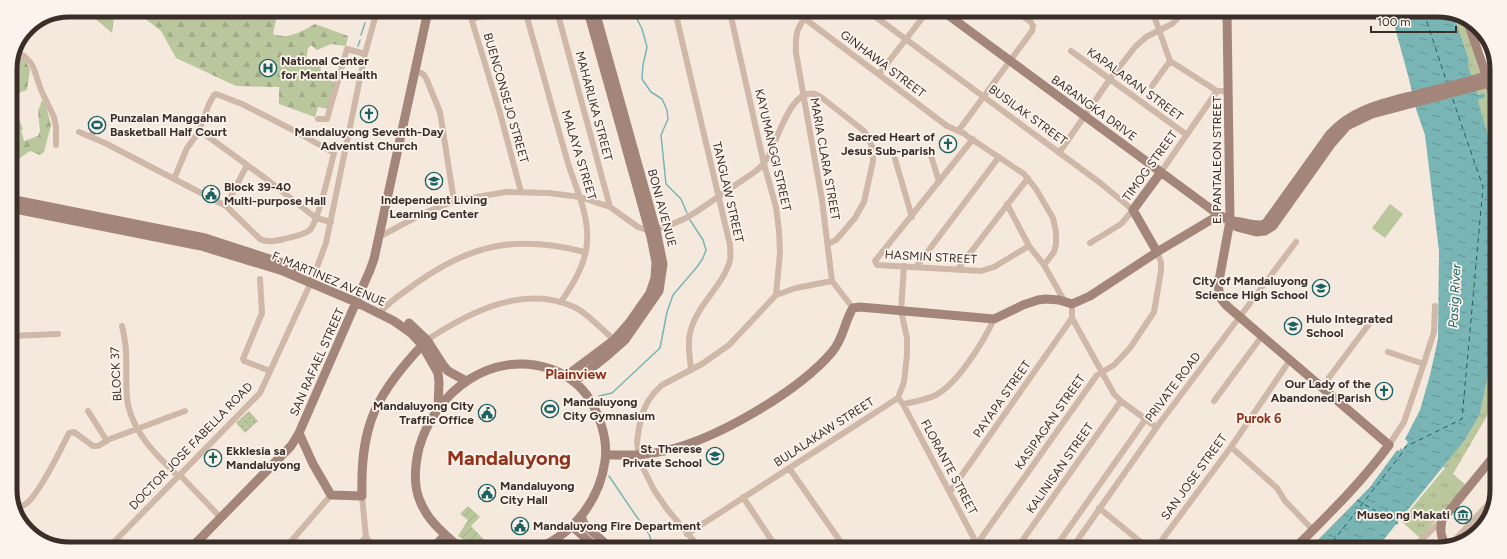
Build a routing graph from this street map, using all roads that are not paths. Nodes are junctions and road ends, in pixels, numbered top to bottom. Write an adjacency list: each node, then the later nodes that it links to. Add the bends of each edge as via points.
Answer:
1 (375, 17): 24 (street, DOCTOR JOSE FABELLA ROAD)
2 (427, 17): 27 (main road, SAN RAFAEL STREET)
3 (479, 17): 18 (street)
4 (527, 17): 63 (street, MALAYA STREET)
5 (559, 17): 68 (street, MAHARLIKA STREET)
6 (590, 17): 76 (main road, BONI AVENUE)
7 (597, 17): 76 (main road, BONI AVENUE)
8 (676, 17): 62 (street, TANGLAW STREET)
9 (731, 17): 55 (street, KAYUMANGGI STREET)
10 (876, 17): 21 (street, BUSILAK STREET)
11 (923, 17): 21 (street)
12 (951, 17): 25 (main road, BARANGKA DRIVE)
13 (1024, 17): 25 (street, via 1031,22 1032,31)
14 (1155, 17): 20 (street)
15 (1178, 17): 20 (street, via 1172,24)
16 (1227, 17): 37 (main road, E. PANTALEON STREET)
17 (804, 18): 30 (street, GINHAWA STREET); 38 (street, MARIA CLARA STREET, via 796,32 795,41)
18 (472, 19): 61 (street, BUENCONSEJO STREET)
19 (1470, 29): 29 (main road)
20 (1159, 30): 26 (street); 32 (street, via 1135,47)
21 (906, 40): 30 (street); 39 (street, BUSILAK STREET)
22 (1071, 51): 32 (street, KAPALARAN STREET)
23 (20, 54): 50 (street, via 31,63 54,117)
24 (365, 54): 42 (street, via 346,49 327,119); 75 (street, DOCTOR JOSE FABELLA ROAD)
25 (1010, 61): 39 (street); 41 (main road, BARANGKA DRIVE)
26 (1170, 61): 35 (street); 36 (street)
27 (414, 70): 65 (street, via 426,78 440,112); 77 (main road, SAN RAFAEL STREET)
28 (1490, 70): 29 (main road)
29 (1485, 72): 33 (main road)
30 (879, 74): 45 (street, GINHAWA STREET, via 947,126)
31 (1490, 75): 40 (main road)
32 (1110, 79): 41 (street); 47 (street, KAPALARAN STREET)
33 (1490, 82)
34 (1490, 83): 40 (main road)
35 (1152, 86)
36 (1216, 91): 37 (street); 47 (street, TIMOG STREET)
37 (1229, 91): 74 (main road, E. PANTALEON STREET)
38 (803, 95): 55 (street, via 789,110); 80 (street, MARIA CLARA STREET); 80 (street, via 811,92 821,97 864,131 873,149 873,161 864,202 855,218 836,240)
39 (984, 98): 45 (street); 52 (street, BUSILAK STREET)
40 (1376, 109): 74 (main road, BARANGKA DRIVE, via 1338,135 1270,229 1256,232 1236,227)
41 (1085, 116): 52 (street); 57 (main road, BARANGKA DRIVE)
42 (318, 119)
43 (97, 123): 48 (street)
44 (199, 130): 56 (street); 59 (street, via 187,148); 73 (street, via 211,100 218,94 294,130 334,153)
45 (960, 131): 49 (street, GINHAWA STREET, via 963,136)
46 (80, 132): 48 (street)
47 (1187, 135): 57 (street, TIMOG STREET)
48 (91, 137): 59 (street)
49 (970, 138): 53 (street, GINHAWA STREET); 60 (street)
50 (56, 145)
51 (929, 150): 60 (street)
52 (1060, 153): 70 (street, BUSILAK STREET)
53 (999, 157): 58 (street, GINHAWA STREET); 86 (street)
54 (895, 159): 72 (street)
55 (764, 164): 62 (street); 91 (street, KAYUMANGGI STREET, via 776,207 779,231)
56 (247, 165): 67 (street); 73 (street)
57 (1161, 172): 70 (main road, TIMOG STREET); 71 (main road, BARANGKA DRIVE)
58 (1028, 178): 66 (street); 84 (street, GINHAWA STREET, via 1053,218 1056,232 1054,252)
59 (174, 179): 67 (street)
60 (939, 182): 72 (street)
61 (521, 192): 63 (street); 65 (street)
62 (718, 196): 76 (street, via 686,218); 112 (street, TANGLAW STREET, via 730,245 730,260 690,332 688,346)
63 (580, 197): 68 (street); 82 (street, MALAYA STREET, via 587,224)
64 (17, 200): 89 (main road, F. MARTINEZ AVENUE, via 205,238 282,263)
65 (454, 201): 77 (street, via 422,214)
66 (1008, 204): 81 (street); 87 (street)
67 (226, 206): 73 (street, via 260,239 267,242 309,231)
68 (610, 207): 76 (street, via 638,227)
69 (17, 209): 89 (main road, F. MARTINEZ AVENUE, via 201,246)
70 (1133, 210): 79 (street, TIMOG STREET, via 1121,224); 83 (main road, BUSILAK STREET)
71 (1219, 215): 74 (main road, BARANGKA DRIVE); 83 (main road)
72 (912, 217): 85 (street, HASMIN STREET, via 874,261 877,265)
73 (316, 218): 75 (street)
74 (1230, 221): 100 (main road, E. PANTALEON STREET, via 1218,286 1219,295)
75 (331, 222): 89 (street, DOCTOR JOSE FABELLA ROAD)
76 (653, 230): 108 (main road, BONI AVENUE, via 663,264 659,291 636,326)
77 (379, 237): 92 (main road, SAN RAFAEL STREET, via 370,270)
78 (1296, 242): 100 (street, PRIVATE ROAD)
79 (1090, 243)
80 (828, 244): 90 (street, MARIA CLARA STREET)
81 (1029, 246): 84 (street); 87 (street, HASMIN STREET, via 990,269)
82 (585, 252): 93 (street, MALAYA STREET, via 579,273); 97 (street, via 548,244 488,247 438,268)
83 (1157, 252): 94 (main road, via 1090,296); 114 (street, KASIPAGAN STREET, via 1161,271 1154,312 1130,348 1114,365)
84 (1044, 265): 94 (street)
85 (904, 266): 86 (street, HASMIN STREET); 98 (street)
86 (916, 267): 87 (street, HASMIN STREET)
87 (957, 270)
88 (260, 279): 113 (street, via 262,313 243,358 244,361)
89 (312, 281): 92 (main road, F. MARTINEZ AVENUE); 113 (street, DOCTOR JOSE FABELLA ROAD)
90 (832, 281): 91 (street); 96 (street)
91 (776, 295): 112 (street, via 729,345)
92 (357, 299): 97 (main road, F. MARTINEZ AVENUE); 129 (main road, SAN RAFAEL STREET)
93 (561, 302): 107 (street, via 522,300 498,304 460,319); 108 (street, via 581,311)
94 (1068, 303): 99 (street); 101 (main road, via 1038,300)
95 (1435, 306): 111 (street, via 1434,332)
96 (852, 308): 98 (main road); 134 (main road, via 843,336 836,348 816,369 793,387 761,408 705,437 665,451)
97 (382, 311): 107 (main road, F. MARTINEZ AVENUE)
98 (901, 311): 101 (main road); 119 (street, via 907,338 907,355 904,382)
99 (1072, 318): 114 (street); 138 (street, PAYAPA STREET)
100 (1240, 318): 106 (main road, E. PANTALEON STREET); 127 (street, PRIVATE ROAD)
101 (994, 319): 122 (street, via 964,367 945,388 931,397)
102 (1372, 320): 118 (street)
103 (122, 326): 128 (street, BLOCK 37, via 126,351 128,405)
104 (58, 334): 105 (street)
105 (17, 336)
106 (1262, 336): 110 (main road, E. PANTALEON STREET); 121 (street)
107 (424, 342): 116 (main road, F. MARTINEZ AVENUE, via 448,371); 123 (main road, F. MARTINEZ AVENUE, via 438,372); 140 (main road, via 382,394 373,414 363,450)
108 (617, 343): 115 (main road, BONI AVENUE); 117 (main road, BONI AVENUE)
109 (1388, 352): 111 (street)
110 (1290, 360): 118 (main road, E. PANTALEON STREET); 132 (street, SAN JOSE STREET)
111 (1424, 364): 131 (street, via 1404,422)
112 (691, 370): 134 (street, via 662,385 648,401 639,428)
113 (270, 371): 137 (street, DOCTOR JOSE FABELLA ROAD, via 260,394)
114 (1102, 372): 120 (street, via 1114,394); 169 (street, KASIPAGAN STREET, via 1097,375)
115 (566, 376): 116 (main road, via 543,367 514,364 491,368); 117 (main road)
116 (466, 381): 123 (main road)
117 (574, 382): 133 (main road, via 588,396 599,416 605,434)
118 (1322, 387): 131 (main road, E. PANTALEON STREET)
119 (898, 398): 122 (street, FLORANTE STREET); 136 (street, BULALAKAW STREET)
120 (1121, 401): 126 (street); 170 (street, KALINISAN STREET)
121 (1214, 401)
122 (903, 404): 138 (street, FLORANTE STREET)
123 (438, 408): 151 (main road, via 422,439 416,460 416,483 425,511)
124 (88, 411): 130 (street)
125 (185, 411): 128 (street)
126 (1145, 420): 127 (street); 171 (street)
127 (1156, 427): 143 (street, PRIVATE ROAD)
128 (137, 430): 130 (street); 137 (street, BLOCK 37, via 157,456)
129 (299, 433): 139 (main road); 147 (main road, SAN RAFAEL STREET, via 291,446)
130 (107, 441): 142 (street, via 95,447 74,432 69,433 39,488 29,502)
131 (1389, 445): 149 (main road, via 1371,470)
132 (1231, 447): 149 (street, via 1278,488 1285,501); 174 (street, SAN JOSE STREET)
133 (606, 454): 134 (main road); 145 (main road, via 602,478)
134 (638, 455): 150 (street, via 658,496)
135 (1490, 461): 146 (main road)
136 (789, 468): 141 (street, BULALAKAW STREET); 167 (street)
137 (179, 476): 147 (street, BLOCK 37); 155 (street, DOCTOR JOSE FABELLA ROAD)
138 (950, 492): 168 (street, FLORANTE STREET)
139 (330, 495): 140 (main road); 157 (street)
140 (362, 496): 152 (street)
141 (743, 497): 150 (street, BULALAKAW STREET); 166 (street)
142 (20, 506)
143 (1099, 508): 172 (street, PRIVATE ROAD); 173 (street)
144 (1486, 510): 153 (street)
145 (581, 516): 148 (main road); 164 (main road, via 584,524)
146 (1444, 517): 154 (main road); 176 (street)
147 (221, 518): 156 (main road, SAN RAFAEL STREET)
148 (572, 526): 162 (main road); 163 (main road)
149 (1313, 530): 175 (main road)
150 (687, 534): 165 (street)
151 (444, 535): 160 (main road); 161 (main road)
152 (366, 537): 158 (street); 159 (street)
153 (1458, 538)
154 (1451, 540)
155 (114, 542)
156 (197, 542)
157 (290, 542)
158 (361, 542)
159 (370, 542)
160 (438, 542)
161 (453, 542)
162 (550, 542)
163 (590, 542)
164 (604, 542)
165 (694, 542)
166 (772, 542)
167 (841, 542)
168 (976, 542)
169 (981, 542)
170 (1021, 542)
171 (1059, 542)
172 (1076, 542)
173 (1141, 542)
174 (1160, 542)
175 (1301, 542)
176 (1419, 542)

